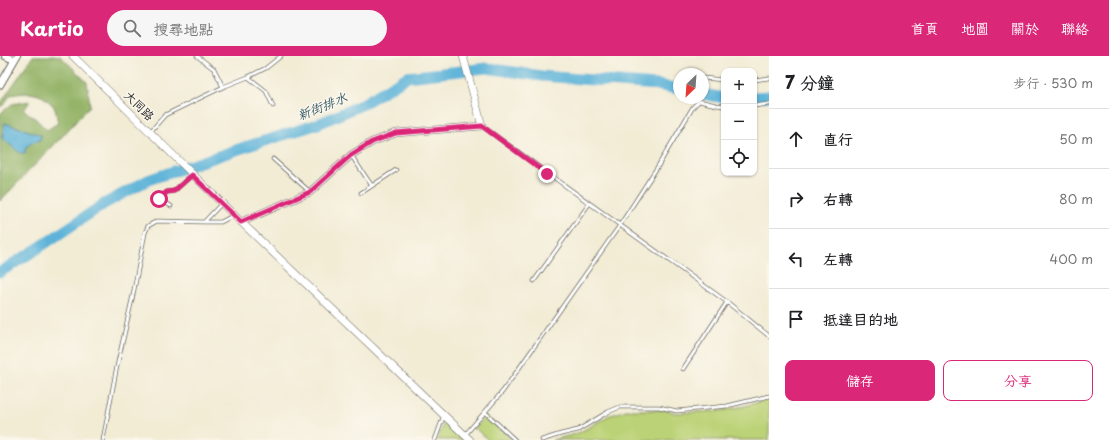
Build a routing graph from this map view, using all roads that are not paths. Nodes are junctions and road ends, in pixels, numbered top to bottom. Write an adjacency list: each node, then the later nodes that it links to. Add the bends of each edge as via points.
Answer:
1 (5, 56): 5 (street)
2 (73, 56): 19 (street, 大同路)
3 (197, 56): 13 (lane, via 214,69)
4 (281, 56): 7 (lane, via 266,68)
5 (15, 58): 12 (street)
6 (464, 59): 18 (street)
7 (248, 77): 13 (lane); 15 (lane, via 266,91)
8 (769, 78): 11 (lane)
9 (709, 79): 10 (lane)
10 (721, 80)
11 (757, 80)
12 (0, 85)
13 (223, 87): 19 (lane, via 165,115)
14 (769, 104): 17 (lane)
15 (273, 106)
16 (721, 106): 33 (lane, via 699,101 693,107)
17 (757, 106)
18 (482, 126): 20 (street, via 396,133 372,142); 28 (lane)
19 (150, 132): 23 (street, 大同路)
20 (351, 155): 24 (lane); 25 (street)
21 (273, 159): 25 (lane)
22 (396, 170): 24 (lane)
23 (191, 173): 27 (street, 大同路); 29 (lane, via 174,191 167,192 159,199)
24 (372, 186): 26 (lane)
25 (310, 192): 32 (street)
26 (361, 193)
27 (222, 203): 30 (street, 大同路); 31 (lane)
28 (589, 204): 33 (lane); 34 (lane)
29 (171, 206)
30 (235, 215): 31 (lane, via 220,222); 32 (street, 大同路)
31 (204, 222): 42 (lane, via 156,221 148,226 116,371)
32 (241, 222): 40 (street, 大同路)
33 (620, 225): 35 (lane); 39 (lane, via 503,392)
34 (534, 281)
35 (727, 302): 36 (lane); 37 (lane)
36 (769, 336)
37 (683, 369)
38 (769, 396): 45 (lane, via 727,406 677,411 659,407 620,407 578,430)
39 (485, 412): 41 (lane); 44 (lane)
40 (444, 415): 41 (street, 大同路); 43 (lane)
41 (468, 437)
42 (104, 440)
43 (434, 440)
44 (515, 440)
45 (542, 440)

